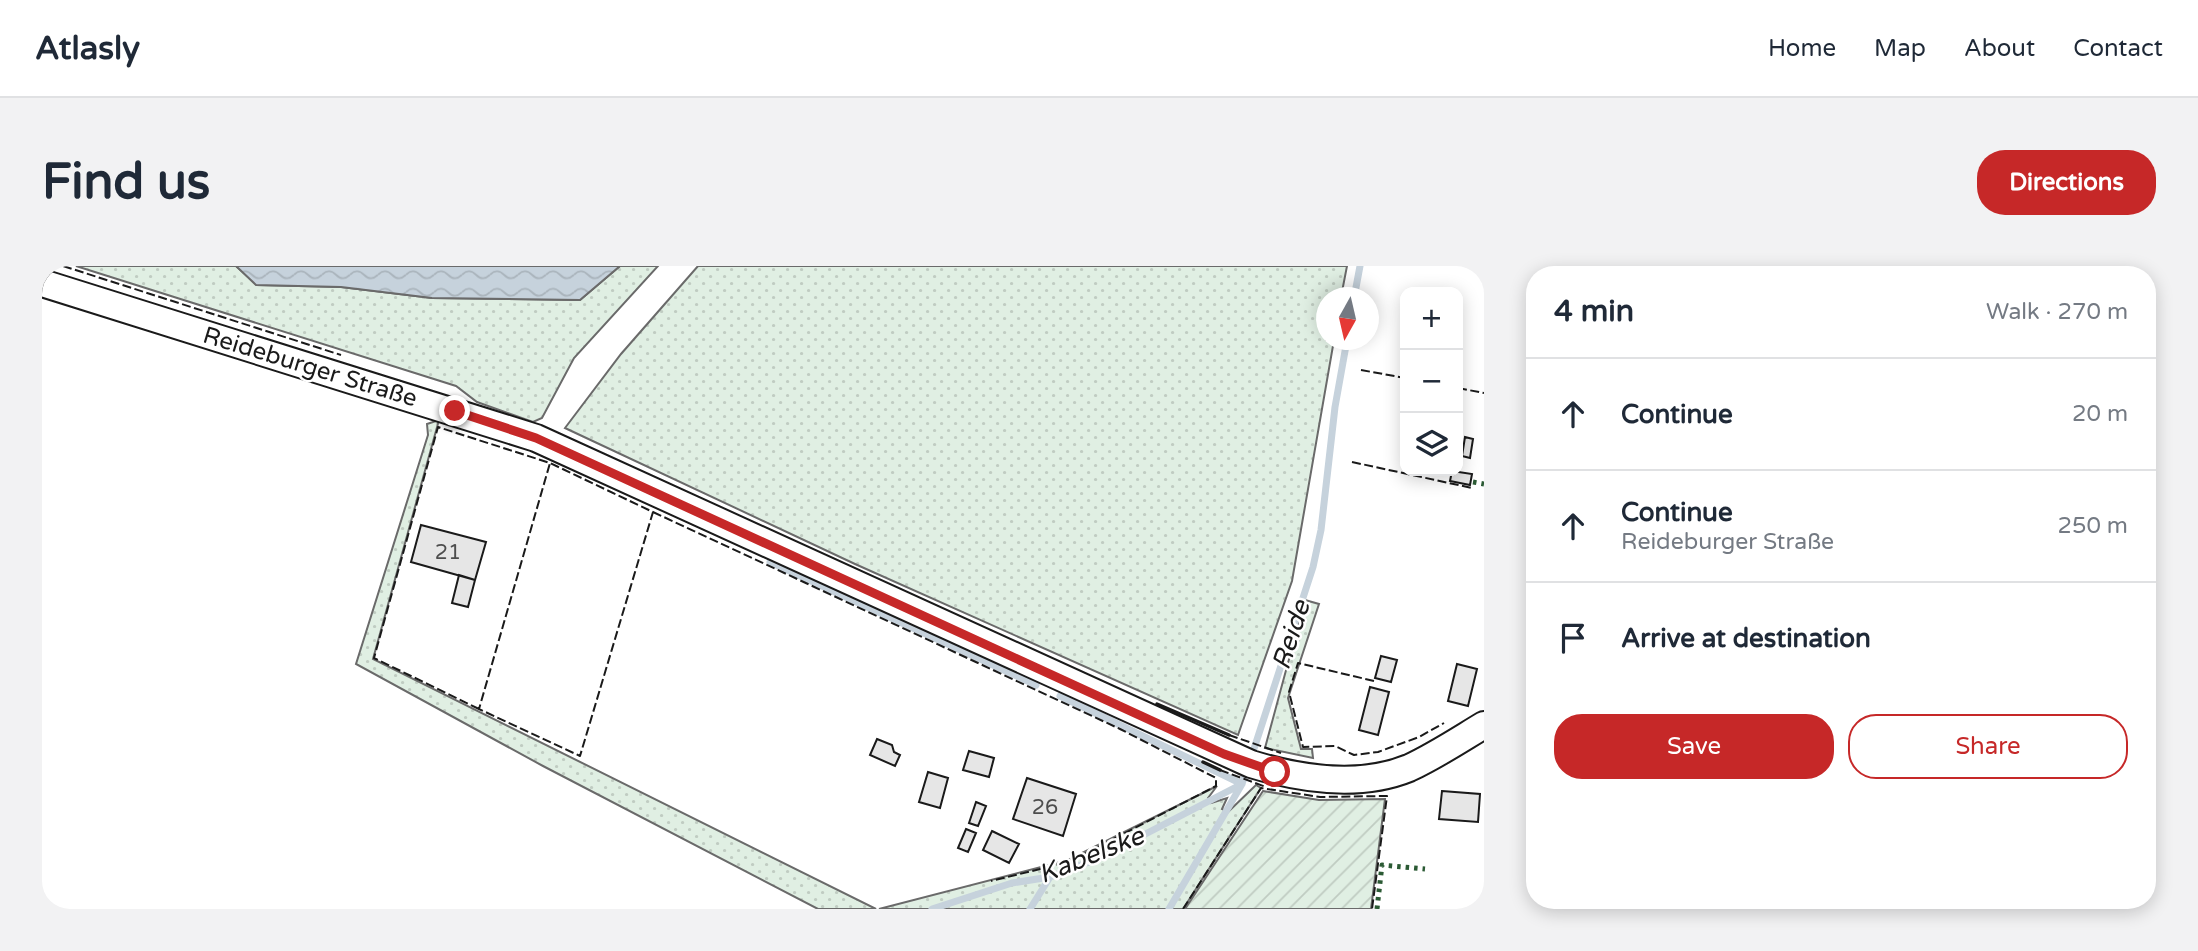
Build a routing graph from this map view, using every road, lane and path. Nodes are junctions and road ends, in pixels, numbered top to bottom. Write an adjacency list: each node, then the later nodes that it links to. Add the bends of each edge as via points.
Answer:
1 (42, 284): 2 (street, Reideburger Straße, via 536,438 1224,754 1275,772 1319,779 1385,775 1408,768)
2 (1484, 725)

